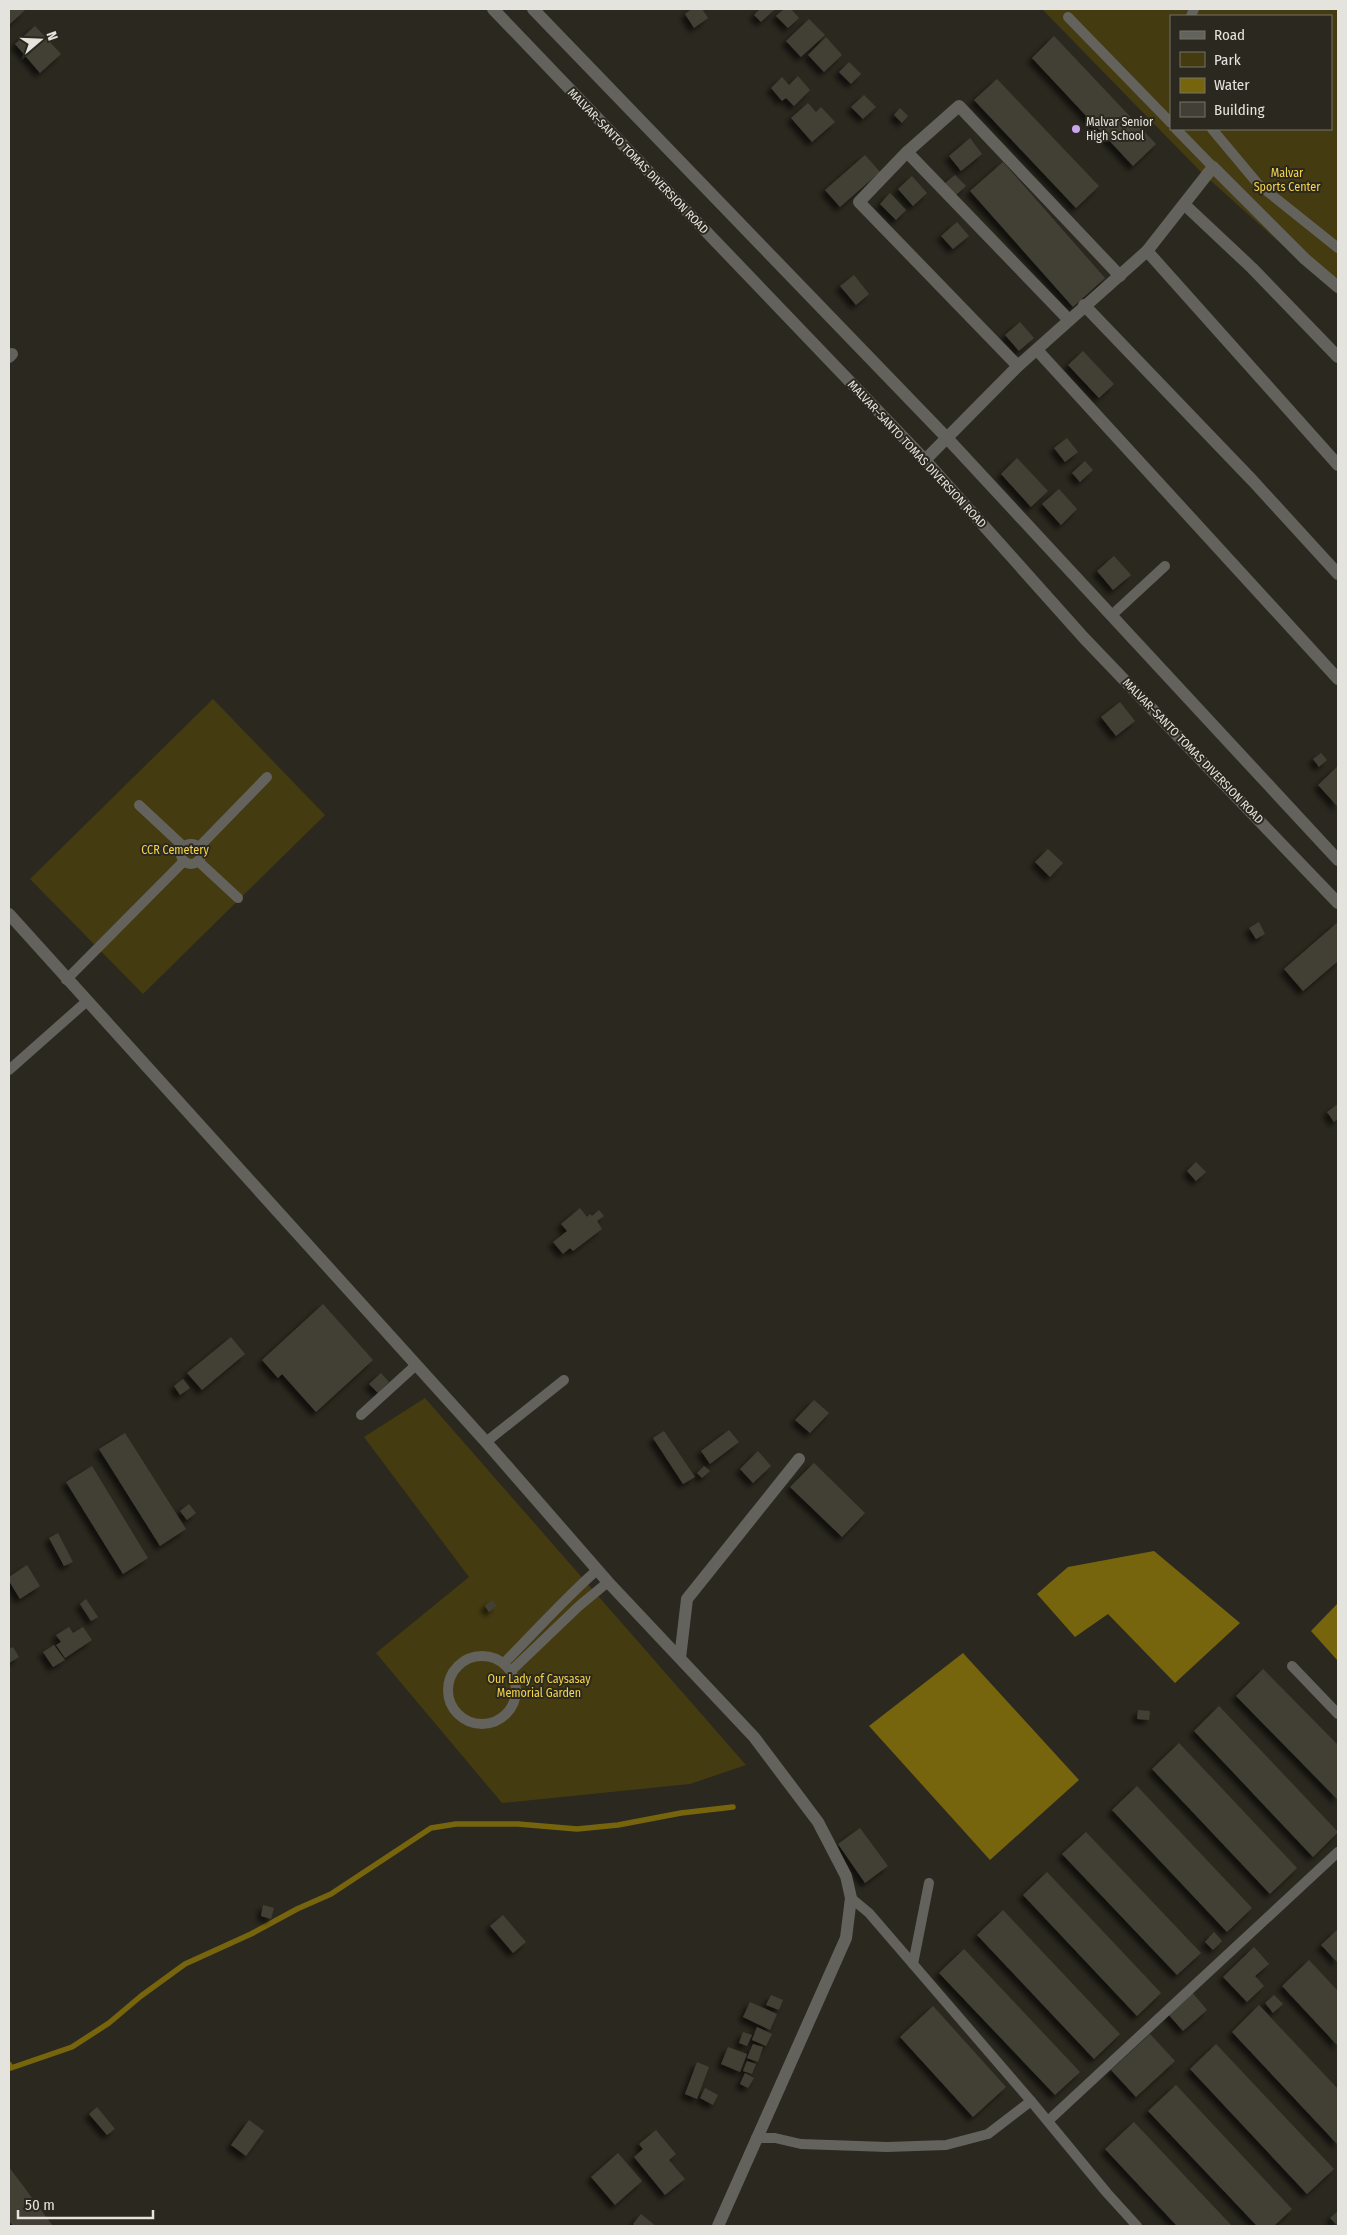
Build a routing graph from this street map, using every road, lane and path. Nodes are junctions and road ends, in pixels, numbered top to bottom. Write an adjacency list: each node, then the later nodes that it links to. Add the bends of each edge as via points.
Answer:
1 (493, 9): 20 (street, MALVAR–SANTO TOMAS DIVERSION ROAD)
2 (533, 9): 19 (street)
3 (1068, 18): 4 (lane)
4 (1170, 122)
5 (1177, 130): 8 (lane)
6 (1213, 130): 10 (lane, via 1258,184)
7 (907, 152): 12 (street, via 959,106); 15 (street); 18 (street, via 859,202)
8 (1213, 167): 9 (street); 13 (street)
9 (1184, 205): 11 (street); 17 (street, via 1252,268)
10 (1338, 248)
11 (1147, 251): 12 (street); 21 (street)
12 (1120, 276): 14 (street)
13 (1338, 288)
14 (1084, 305): 15 (street); 23 (street)
15 (1069, 320): 16 (street)
16 (1037, 350): 18 (street); 25 (street)
17 (1338, 357)
18 (1018, 366): 19 (street)
19 (947, 438): 20 (street); 24 (street)
20 (925, 460): 34 (street, MALVAR–SANTO TOMAS DIVERSION ROAD, via 1084,638)
21 (1338, 466)
22 (1165, 566): 24 (lane)
23 (1338, 574)
24 (1112, 615): 30 (street)
25 (1338, 679)
26 (267, 777): 29 (lane)
27 (139, 805): 28 (lane)
28 (184, 847): 29 (lane, via 194,845); 31 (lane, via 181,852)
29 (198, 848): 32 (lane)
30 (1338, 860)
31 (184, 861): 32 (lane, via 188,864); 36 (lane)
32 (198, 862): 33 (lane)
33 (238, 898)
34 (1338, 903)
35 (9, 914): 36 (street)
36 (66, 980): 37 (street)
37 (88, 1001): 38 (lane); 39 (street)
38 (9, 1070)
39 (416, 1365): 41 (lane); 42 (street)
40 (564, 1380): 42 (lane)
41 (361, 1415)
42 (486, 1442): 44 (street)
43 (799, 1459): 46 (street, via 687,1598)
44 (597, 1570): 45 (street); 48 (lane, via 569,1595)
45 (608, 1582): 46 (street); 48 (lane)
46 (680, 1658): 52 (street, via 754,1737 818,1822 846,1876)
47 (1292, 1666): 49 (lane)
48 (507, 1667): 48 (lane, via 484,1656 460,1664 448,1686 449,1700 455,1711 465,1720 477,1724 490,1724 502,1718 516,1697 516,1684)
49 (1338, 1714)
50 (1338, 1852): 55 (lane)
51 (929, 1883): 53 (lane)
52 (851, 1898): 53 (lane, via 869,1913); 56 (street, via 846,1938)
53 (913, 1964): 54 (lane)
54 (1031, 2101): 55 (lane); 56 (lane, via 988,2134 946,2145 811,2145)
55 (1048, 2121): 58 (lane)
56 (756, 2138): 57 (street)
57 (718, 2226)
58 (1137, 2226)

